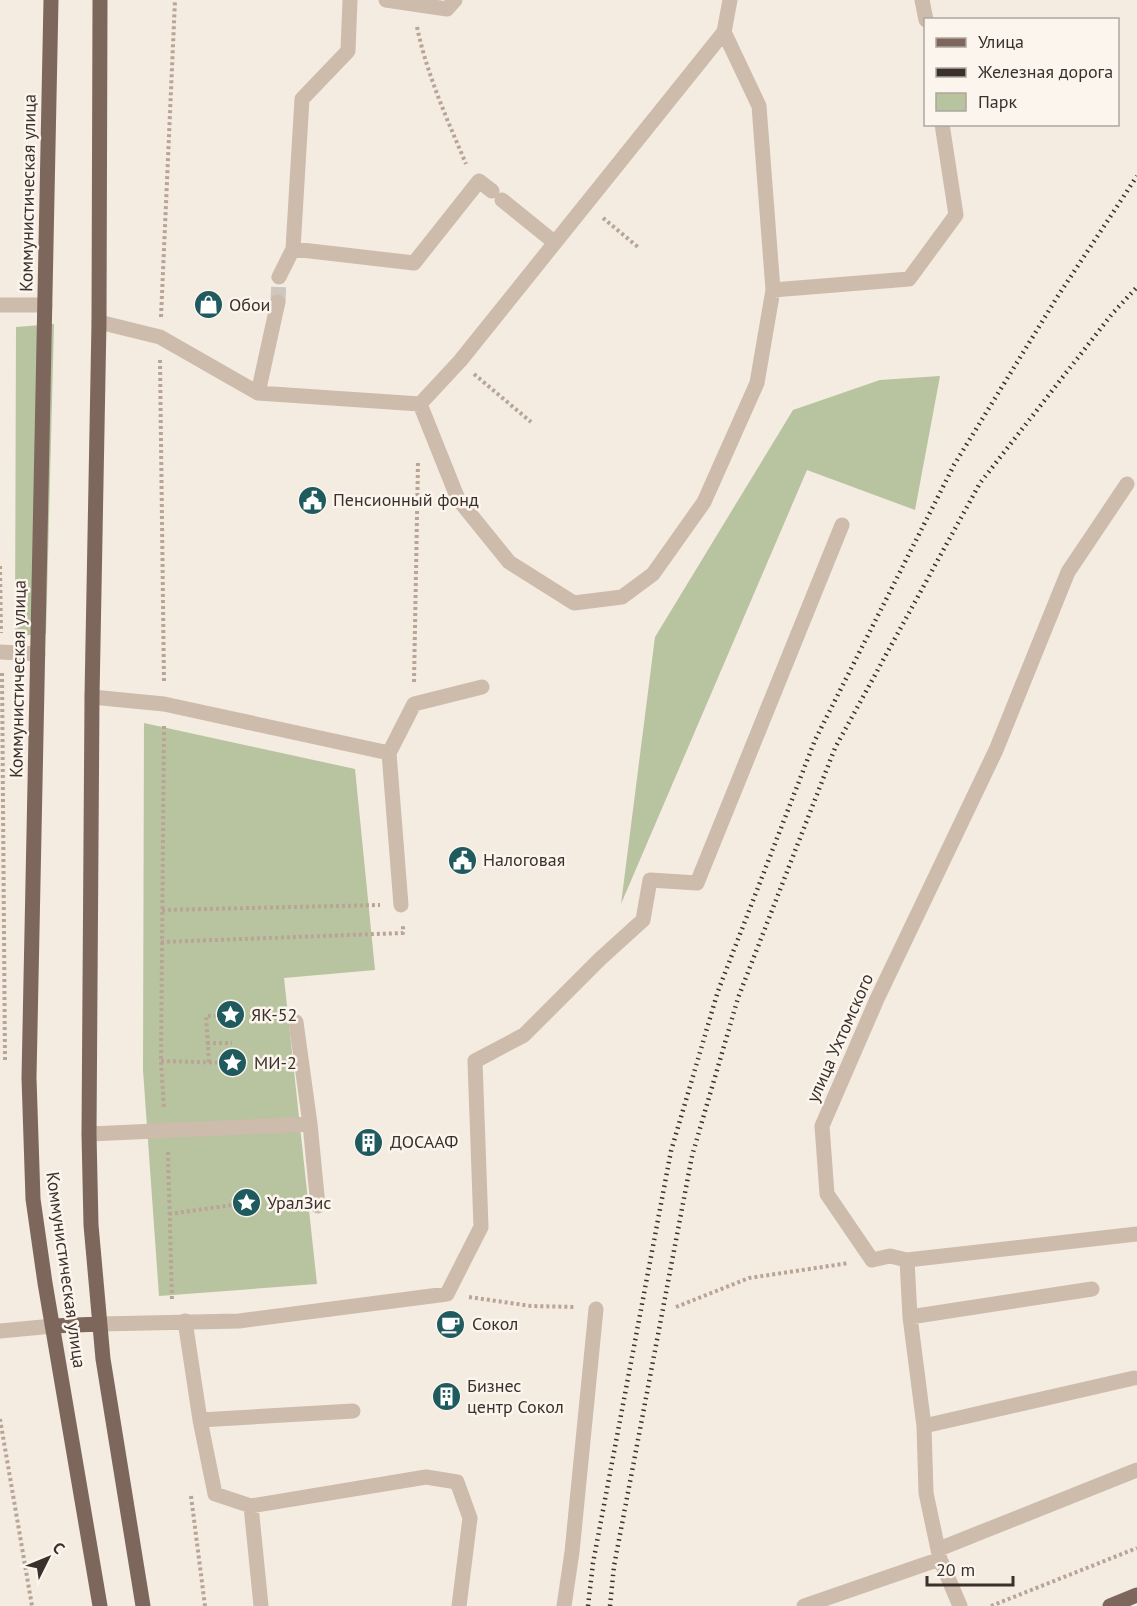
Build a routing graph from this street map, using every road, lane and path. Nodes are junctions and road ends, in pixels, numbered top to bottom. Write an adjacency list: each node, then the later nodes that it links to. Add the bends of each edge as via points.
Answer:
1 (51, 0): 21 (main road, Коммунистическая улица)
2 (100, 0): 23 (main road, Коммунистическая улица)
3 (175, 0): 24 (path)
4 (350, 0): 17 (street, via 348,51 302,99)
5 (386, 0): 9 (street)
6 (455, 0): 9 (street, via 447,9)
7 (730, 0): 11 (street)
8 (922, 0): 10 (street)
9 (413, 4): 13 (path, via 423,57)
10 (926, 18)
11 (724, 32): 14 (street); 19 (street, via 759,106)
12 (942, 126): 19 (street, via 956,215 909,279)
13 (476, 186): 15 (street, via 479,182); 17 (street, via 414,263)
14 (586, 204): 15 (street); 16 (path)
15 (554, 242): 25 (street)
16 (638, 246)
17 (293, 249): 18 (street)
18 (279, 277)
19 (773, 290): 27 (street, via 757,383 704,502 653,574 622,597 574,603 509,562 458,499)
20 (278, 302): 26 (street)
21 (45, 305): 22 (street); 34 (main road, Коммунистическая улица)
22 (0, 306)
23 (99, 322): 24 (street); 36 (main road, Коммунистическая улица)
24 (160, 337): 26 (street); 37 (path)
25 (460, 361): 27 (street); 28 (path)
26 (258, 393): 27 (street)
27 (420, 404)
28 (531, 422)
29 (419, 450): 38 (path)
30 (1127, 484): 59 (street, улица Ухтомского, via 1068,572 996,750 877,999 822,1126 827,1194)
31 (842, 525): 62 (street, via 698,883 650,880 643,920 524,1035 475,1061 481,1227)
32 (0, 566): 33 (path)
33 (1, 652): 34 (street); 47 (path)
34 (38, 654): 68 (main road, Коммунистическая улица, via 30,1078 33,1199)
35 (482, 687): 38 (street)
36 (92, 697): 37 (street); 54 (main road, Коммунистическая улица)
37 (164, 704): 39 (street); 41 (path)
38 (414, 704): 39 (street)
39 (389, 753): 40 (street)
40 (401, 905): 41 (path); 42 (path, via 403,933)
41 (162, 910): 42 (path)
42 (161, 942): 48 (path)
43 (230, 1015): 45 (path, via 206,1016)
44 (296, 1022): 52 (street)
45 (207, 1043): 46 (path); 49 (path)
46 (232, 1043)
47 (2, 1046): 51 (path)
48 (161, 1061): 49 (path); 53 (path)
49 (209, 1062): 50 (path)
50 (233, 1063)
51 (5, 1068)
52 (310, 1124): 53 (street); 56 (street)
53 (166, 1129): 54 (street); 57 (path)
54 (89, 1134): 67 (main road, Коммунистическая улица, via 91,1225)
55 (246, 1203): 57 (path)
56 (318, 1206)
57 (169, 1214): 66 (path)
58 (1137, 1234): 60 (street)
59 (872, 1260): 60 (street, via 890,1256); 63 (path, via 749,1278)
60 (908, 1260): 65 (street)
61 (1092, 1289): 65 (street)
62 (447, 1294): 64 (path, via 531,1306); 66 (street, via 239,1321)
63 (676, 1307)
64 (596, 1309): 85 (street)
65 (910, 1317): 74 (street)
66 (179, 1321): 67 (street); 73 (street)
67 (100, 1324): 68 (main road); 82 (main road, Коммунистическая улица)
68 (53, 1326): 69 (street); 81 (main road, Коммунистическая улица)
69 (0, 1331)
70 (1134, 1378): 74 (street)
71 (353, 1411): 73 (street)
72 (0, 1419): 80 (path)
73 (200, 1420): 76 (street, via 215,1494)
74 (924, 1426): 78 (street, via 926,1493)
75 (1137, 1470): 78 (street)
76 (250, 1506): 83 (street); 84 (street, via 426,1477 457,1482 470,1518)
77 (1137, 1548): 88 (path)
78 (940, 1554): 86 (street); 87 (street)
79 (1137, 1595): 89 (main road)
80 (32, 1606)
81 (100, 1606)
82 (143, 1606)
83 (261, 1606)
84 (459, 1606)
85 (564, 1606)
86 (804, 1606)
87 (960, 1606)
88 (991, 1606)
89 (1110, 1606)

